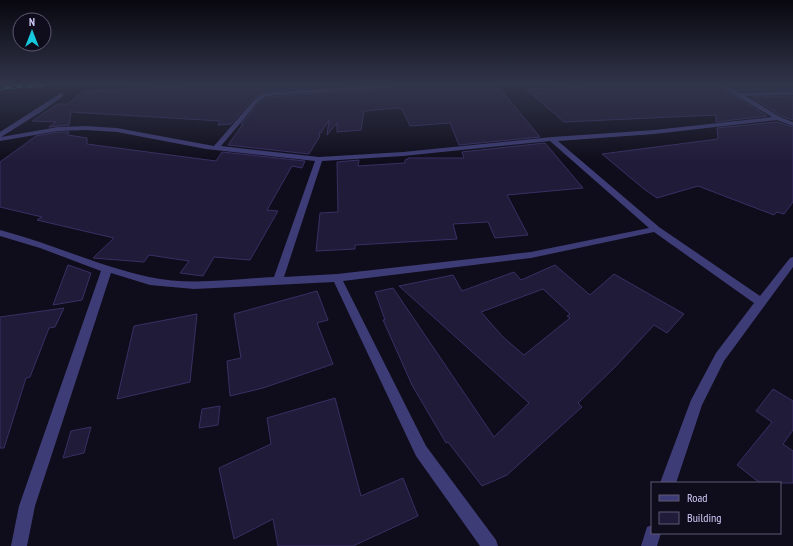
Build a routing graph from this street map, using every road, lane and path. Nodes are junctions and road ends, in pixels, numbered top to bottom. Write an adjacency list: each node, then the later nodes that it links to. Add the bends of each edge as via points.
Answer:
1 (40, 110): 6 (street)
2 (248, 110): 9 (street)
3 (765, 110): 4 (street)
4 (778, 118): 5 (street); 8 (street, via 654,132)
5 (793, 124)
6 (0, 134)
7 (0, 139): 9 (street, via 58,129 86,128 117,130)
8 (552, 139): 10 (street, via 403,154); 11 (street)
9 (216, 148): 10 (street)
10 (319, 159): 16 (street)
11 (656, 229): 15 (street, via 530,255); 17 (street)
12 (0, 233): 14 (street)
13 (793, 260): 17 (street)
14 (107, 269): 16 (street, via 150,281 194,285); 20 (street, via 27,506)
15 (338, 278): 16 (street); 21 (street, via 421,451)
16 (278, 281)
17 (760, 302): 18 (street, via 720,357 696,404)
18 (668, 482)
19 (653, 534): 22 (street)
20 (19, 546)
21 (490, 546)
22 (649, 546)

